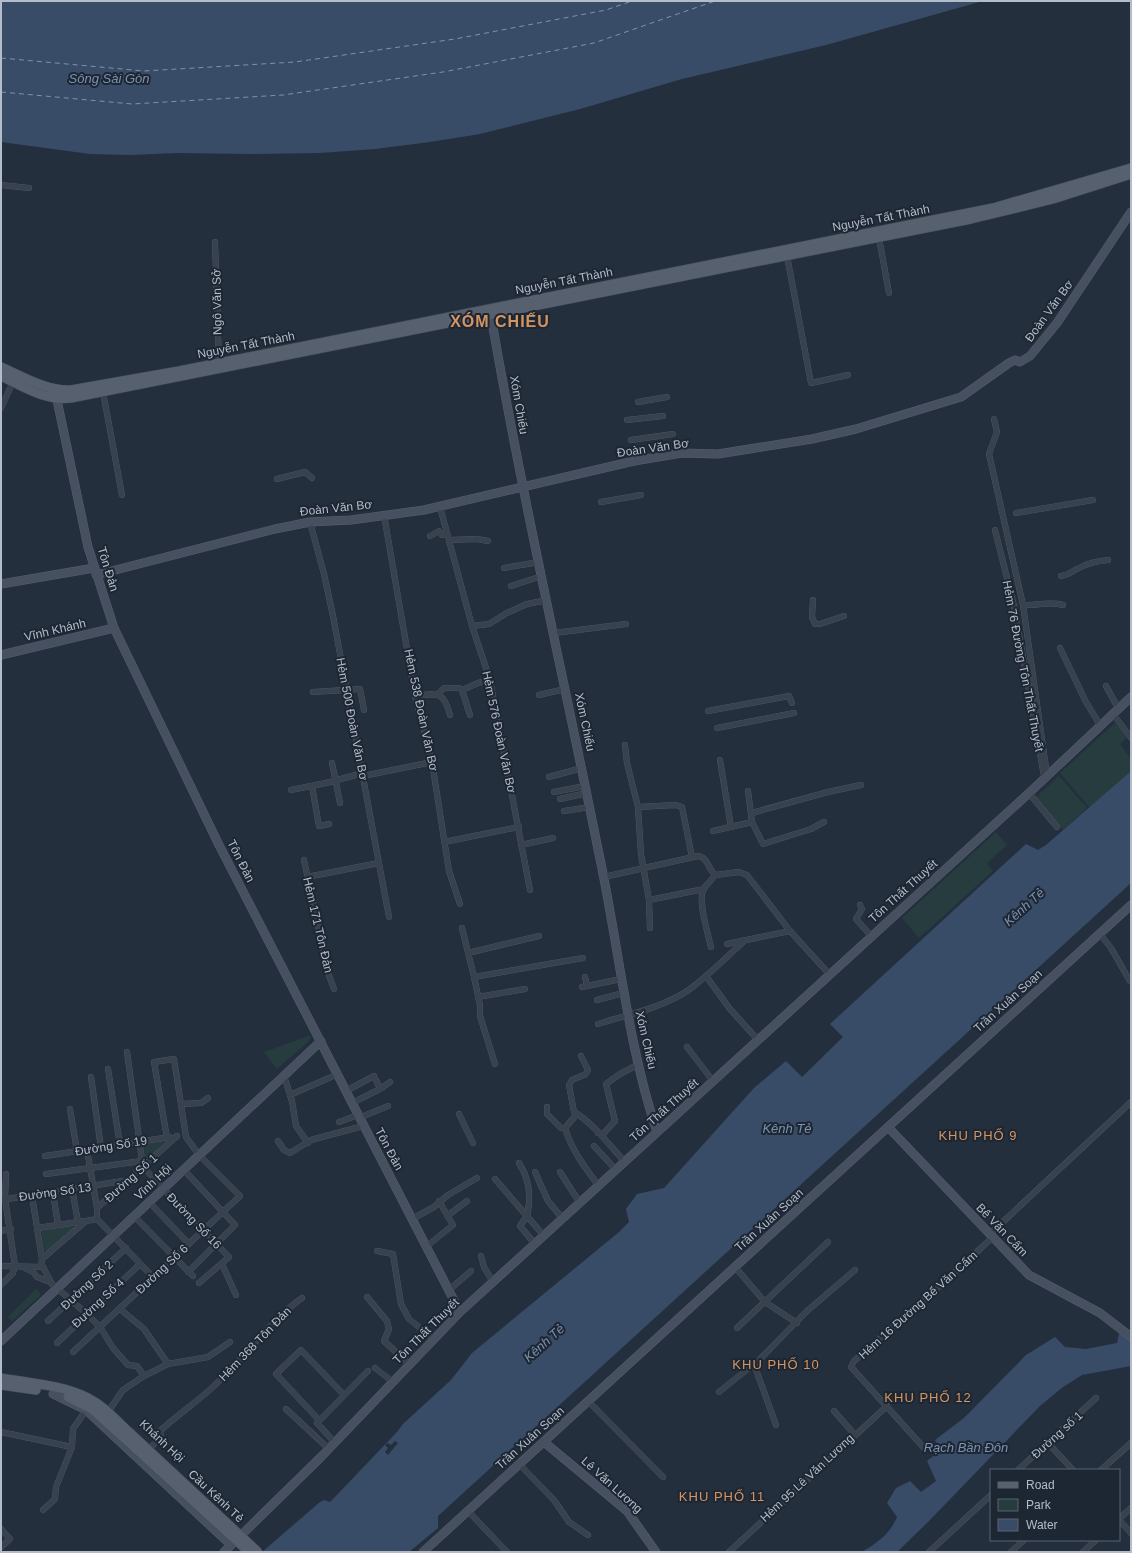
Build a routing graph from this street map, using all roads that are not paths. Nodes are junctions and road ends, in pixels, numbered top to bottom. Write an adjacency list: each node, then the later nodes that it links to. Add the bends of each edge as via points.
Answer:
1 (1131, 168): 10 (main road, Nguyễn Tất Thành, via 993,208)
2 (1131, 174): 6 (main road, Nguyễn Tất Thành, via 993,215)
3 (1, 185): 4 (street)
4 (29, 188)
5 (1131, 212): 29 (street, Đoàn Văn Bơ, via 1057,323 1030,356 1020,362 1015,360 1009,363 960,397 856,429 812,439 718,454 682,453 634,461)
6 (879, 238): 8 (main road, Nguyễn Tất Thành); 9 (street)
7 (215, 242): 11 (street, Ngô Văn Sở)
8 (787, 256): 10 (main road, Nguyễn Tất Thành); 13 (street, via 811,383)
9 (889, 293)
10 (490, 312): 11 (main road, Nguyễn Tất Thành); 11 (main road, Nguyễn Tất Thành, via 234,366); 29 (street, Xóm Chiếu)
11 (220, 366): 16 (main road, Nguyễn Tất Thành); 17 (main road, Nguyễn Tất Thành)
12 (1, 367): 16 (main road, Nguyễn Tất Thành, via 47,388)
13 (848, 375)
14 (1, 376): 15 (main road, Nguyễn Tất Thành)
15 (13, 382): 19 (main road, Nguyễn Tất Thành); 21 (street)
16 (60, 390): 19 (main road)
17 (103, 392): 19 (main road, Nguyễn Tất Thành); 30 (street)
18 (667, 397): 20 (street)
19 (57, 400): 46 (street, Tôn Đản, via 77,502)
20 (638, 402)
21 (1, 408)
22 (663, 416): 24 (street)
23 (994, 419): 53 (street, via 997,432 989,454)
24 (627, 420)
25 (673, 434): 26 (street)
26 (630, 440)
27 (312, 478): 28 (street, via 305,472)
28 (277, 479)
29 (524, 488): 34 (street, Đoàn Văn Bơ); 44 (street, Xóm Chiếu)
30 (122, 495)
31 (641, 496): 33 (street)
32 (1093, 500): 35 (street)
33 (601, 502)
34 (440, 506): 36 (street, Đoàn Văn Bơ); 39 (street, Hẻm 576 Đoàn Văn Bơ)
35 (1016, 513)
36 (384, 515): 37 (street, Đoàn Văn Bơ); 70 (street, Hẻm 538 Đoàn Văn Bơ)
37 (310, 522): 46 (street, Đoàn Văn Bơ, via 275,528); 66 (street, Hẻm 500 Đoàn Văn Bơ, via 324,574)
38 (995, 530): 89 (street, Hẻm 76 Đường Tôn Thất Thuyết, via 1014,606)
39 (447, 533): 40 (street, via 442,535 439,531); 41 (street, Hẻm 576 Đoàn Văn Bơ)
40 (430, 536)
41 (449, 540): 42 (street, via 477,539); 57 (street, Hẻm 576 Đoàn Văn Bơ)
42 (488, 542)
43 (1108, 560): 48 (street, via 1079,567 1068,575)
44 (539, 562): 45 (street); 47 (street, Xóm Chiếu)
45 (504, 568)
46 (95, 572): 49 (street, Đoàn Văn Bơ); 58 (street, Tôn Đản)
47 (542, 576): 50 (street); 51 (street, Xóm Chiếu)
48 (1061, 576)
49 (1, 584)
50 (511, 586)
51 (547, 600): 57 (street, via 527,604 489,624); 59 (street, Xóm Chiếu)
52 (813, 600): 55 (street, via 812,617 815,624)
53 (1023, 605): 54 (street, via 1032,606 1046,602); 89 (street)
54 (1063, 605)
55 (844, 616)
56 (626, 624): 59 (street)
57 (472, 626): 62 (street, Hẻm 576 Đoàn Văn Bơ)
58 (114, 628): 61 (street, Vĩnh Khánh); 153 (street, Tôn Đản, via 191,789)
59 (554, 633): 64 (street, Xóm Chiếu)
60 (1060, 648): 79 (street)
61 (1, 655)
62 (490, 680): 65 (street); 107 (street, Hẻm 576 Đoàn Văn Bơ)
63 (1106, 686): 75 (street)
64 (566, 689): 69 (street); 86 (street, Xóm Chiếu)
65 (462, 690): 68 (street, via 444,688); 78 (street)
66 (347, 691): 67 (street); 73 (street, via 360,689); 87 (street, Hẻm 500 Đoàn Văn Bơ)
67 (313, 692)
68 (437, 695): 70 (street); 77 (street, via 447,703)
69 (539, 695)
70 (415, 696): 84 (street, Hẻm 538 Đoàn Văn Bơ)
71 (1131, 697): 75 (street, Tôn Thất Thuyết)
72 (792, 703): 74 (street, via 789,696)
73 (364, 710)
74 (708, 711)
75 (1115, 711): 79 (street, Tôn Thất Thuyết); 81 (street)
76 (794, 713): 80 (street)
77 (450, 715)
78 (470, 715)
79 (1100, 725): 89 (street, Tôn Thất Thuyết)
80 (717, 728)
81 (1131, 738)
82 (625, 745): 101 (street)
83 (720, 760): 108 (street)
84 (432, 762): 87 (street); 112 (street, Hẻm 538 Đoàn Văn Bơ)
85 (332, 763): 90 (street)
86 (582, 768): 88 (street); 94 (street, Xóm Chiếu)
87 (363, 775): 90 (street); 116 (street, Hẻm 500 Đoàn Văn Bơ)
88 (549, 777)
89 (1046, 777): 97 (street, Tôn Thất Thuyết)
90 (335, 780): 92 (street); 99 (street)
91 (862, 785): 103 (street)
92 (312, 786): 93 (street); 106 (street, via 319,826)
93 (291, 790)
94 (586, 790): 96 (street); 98 (street); 100 (street, Xóm Chiếu)
95 (748, 791): 103 (street)
96 (554, 792)
97 (1028, 793): 109 (street); 133 (street, Tôn Thất Thuyết)
98 (560, 799)
99 (340, 803)
100 (590, 807): 102 (street); 120 (street, Xóm Chiếu)
101 (638, 807): 114 (street, via 682,807); 117 (street)
102 (564, 811)
103 (752, 813): 104 (street)
104 (752, 822): 105 (street, via 763,844 811,829); 108 (street)
105 (824, 822)
106 (329, 824)
107 (519, 827): 112 (street); 113 (street, Hẻm 576 Đoàn Văn Bơ)
108 (731, 827): 110 (street)
109 (1057, 827)
110 (714, 831)
111 (553, 838): 113 (street)
112 (444, 842): 124 (street, Hẻm 538 Đoàn Văn Bơ, via 448,871)
113 (521, 845): 122 (street, Hẻm 576 Đoàn Văn Bơ)
114 (692, 857): 117 (street); 118 (street, via 701,856)
115 (304, 860): 119 (street, Hẻm 171 Tôn Đản)
116 (380, 863): 119 (street); 127 (street, Hẻm 500 Đoàn Văn Bơ)
117 (644, 867): 120 (street); 123 (street)
118 (715, 875): 121 (street); 130 (street, via 739,872 747,875)
119 (307, 877): 145 (street, Hẻm 171 Tôn Đản, via 327,970)
120 (604, 877): 143 (street, Xóm Chiếu)
121 (704, 889): 123 (street); 136 (street, via 703,910)
122 (530, 890)
123 (649, 900): 129 (street)
124 (460, 904)
125 (860, 905): 133 (street, via 862,909 856,919)
126 (1131, 905): 131 (street, Trần Xuân Soạn)
127 (389, 917)
128 (462, 928): 137 (street)
129 (650, 928)
130 (790, 931): 134 (street); 139 (street)
131 (1100, 934): 144 (street); 180 (street, Trần Xuân Soạn)
132 (539, 936): 137 (street)
133 (871, 936): 139 (street, Tôn Thất Thuyết)
134 (743, 942): 135 (street); 140 (street)
135 (727, 944)
136 (711, 947)
137 (468, 952): 141 (street)
138 (583, 958): 141 (street)
139 (830, 975): 152 (street, Tôn Thất Thuyết)
140 (706, 976): 150 (street, via 683,993); 152 (street, via 730,1009)
141 (474, 977): 148 (street)
142 (585, 977): 143 (street, via 584,986)
143 (621, 979): 147 (street, Xóm Chiếu)
144 (1130, 981)
145 (334, 989)
146 (525, 989): 148 (street)
147 (623, 993): 149 (street); 150 (street, Xóm Chiếu)
148 (478, 997): 157 (street, via 480,1016)
149 (597, 1000)
150 (628, 1015): 151 (street); 158 (street, Xóm Chiếu)
151 (598, 1024)
152 (758, 1040): 163 (street, Tôn Thất Thuyết)
153 (321, 1041): 160 (street, Tôn Đản); 161 (street, Vĩnh Hội)
154 (687, 1047): 163 (street)
155 (127, 1052): 187 (street)
156 (581, 1056): 176 (street, via 588,1070 586,1074 572,1080 569,1085 574,1112)
157 (495, 1064)
158 (639, 1064): 181 (street, Xóm Chiếu); 182 (street, via 606,1084 616,1122 604,1133)
159 (108, 1070): 190 (street)
160 (338, 1074): 166 (street, Tôn Đản); 167 (street)
161 (284, 1076): 167 (street); 196 (street, Vĩnh Hội)
162 (91, 1077): 192 (street)
163 (713, 1081): 181 (street, Tôn Thất Thuyết)
164 (390, 1082): 165 (street)
165 (380, 1088): 166 (street, via 375,1078); 170 (street)
166 (346, 1091): 170 (street, Tôn Đản)
167 (290, 1095): 188 (street, via 296,1126)
168 (208, 1098): 171 (street, via 201,1103)
169 (1131, 1102): 239 (street)
170 (352, 1103): 177 (street, Tôn Đản)
171 (181, 1104): 184 (street); 185 (street, via 174,1059 154,1062)
172 (388, 1106): 177 (street)
173 (547, 1107): 179 (street, via 548,1114 561,1128)
174 (70, 1109): 194 (street)
175 (459, 1114): 189 (street)
176 (577, 1114): 179 (street); 182 (street)
177 (360, 1120): 178 (street); 188 (street); 226 (street, Tôn Đản)
178 (339, 1122)
179 (565, 1128): 212 (street, via 567,1137 585,1168)
180 (888, 1128): 239 (street, Bế Văn Cấm); 254 (street, Trần Xuân Soạn)
181 (657, 1132): 198 (street, Tôn Thất Thuyết)
182 (598, 1133): 198 (street)
183 (178, 1136): 184 (street, Đường Số 19); 185 (street, Đường Số 19); 200 (street, Đường Số 1)
184 (186, 1137): 196 (street)
185 (167, 1138): 187 (street, Đường Số 19)
186 (278, 1141): 188 (street, via 284,1150 290,1153)
187 (140, 1142): 190 (street, Đường Số 19); 197 (street)
188 (308, 1143)
189 (473, 1143)
190 (120, 1145): 192 (street, Đường Số 19)
191 (594, 1146): 203 (street)
192 (101, 1148): 193 (street, Đường Số 19)
193 (87, 1150): 194 (street, Đường Số 19); 201 (street)
194 (78, 1151): 195 (street, Đường Số 19)
195 (45, 1156)
196 (199, 1156): 202 (street, Vĩnh Hội); 223 (street, Đường Số 6, via 240,1196)
197 (142, 1160): 200 (street); 201 (street)
198 (625, 1162): 203 (street, Tôn Thất Thuyết)
199 (519, 1163): 227 (street, via 530,1187)
200 (143, 1167): 210 (street, Đường Số 1); 214 (street, Đường Số 16)
201 (90, 1168): 207 (street); 211 (street)
202 (184, 1170): 214 (street, Vĩnh Hội); 223 (street)
203 (616, 1170): 212 (street, Tôn Thất Thuyết)
204 (535, 1172): 229 (street, via 548,1201)
205 (560, 1172): 221 (street)
206 (6, 1174): 217 (street)
207 (46, 1174)
208 (477, 1178): 218 (street)
209 (495, 1179): 227 (street)
210 (129, 1180): 211 (street, Đường Số 13); 222 (street, Đường Số 1)
211 (93, 1186): 213 (street, Đường Số 13); 222 (street)
212 (599, 1186): 221 (street, Tôn Thất Thuyết)
213 (72, 1189): 215 (street, Đường Số 13); 231 (street)
214 (163, 1189): 220 (street, Vĩnh Hội); 235 (street, Đường Số 16)
215 (53, 1192): 216 (street, Đường Số 13); 232 (street)
216 (32, 1196): 217 (street, Đường Số 13); 233 (street)
217 (2, 1199): 234 (street)
218 (439, 1201): 225 (street); 226 (street, via 434,1207)
219 (467, 1201): 225 (street)
220 (149, 1202): 224 (street, Vĩnh Hội); 241 (street)
221 (580, 1203): 229 (street, Tôn Thất Thuyết)
222 (97, 1208): 228 (street, Đường Số 1)
223 (223, 1212): 235 (street, Đường Số 6); 242 (street, via 235,1225)
224 (134, 1216): 237 (street, Vĩnh Hội); 248 (street)
225 (447, 1216): 244 (street, via 453,1225)
226 (412, 1218): 244 (street, Tôn Đản)
227 (526, 1218): 238 (street); 243 (street, via 520,1226)
228 (97, 1219): 230 (street); 237 (street)
229 (563, 1219): 238 (street, Tôn Thất Thuyết)
230 (86, 1221): 231 (street); 249 (street)
231 (78, 1222): 232 (street)
232 (58, 1225): 233 (street)
233 (37, 1228): 249 (street)
234 (11, 1229): 236 (street); 253 (street)
235 (203, 1230): 241 (street, Đường Số 6); 242 (street, Đường Số 16)
236 (1, 1231)
237 (114, 1235): 245 (street); 264 (street, Vĩnh Hội)
238 (544, 1236): 243 (street, Tôn Thất Thuyết)
239 (992, 1236): 278 (street, Bế Văn Cấm, via 1036,1280 1100,1313); 299 (street, Hẻm 16 Đường Bế Văn Cấm, via 941,1286 854,1361 851,1366)
240 (828, 1242): 270 (street)
241 (189, 1244): 248 (street, Đường Số 6)
242 (216, 1244): 248 (street, via 190,1274); 251 (street, Đường Số 16, via 229,1257)
243 (535, 1244): 262 (street, Tôn Thất Thuyết)
244 (427, 1246): 265 (street, Tôn Đản)
245 (126, 1248): 250 (street); 269 (street, Đường Số 2)
246 (377, 1250): 279 (street, via 393,1254 401,1304 409,1319)
247 (481, 1256): 262 (street)
248 (174, 1258): 260 (street, Đường Số 6)
249 (42, 1259): 255 (street)
250 (140, 1264): 260 (street); 273 (street, Đường Số 4)
251 (222, 1264): 261 (street); 266 (street, Đường Số 16)
252 (1, 1266): 253 (street); 256 (street)
253 (15, 1266): 255 (street); 263 (street, via 13,1274)
254 (735, 1267): 270 (street); 298 (street, Trần Xuân Soạn)
255 (37, 1269): 259 (street, via 36,1276); 259 (street, via 45,1269)
256 (1, 1270)
257 (855, 1270): 275 (street)
258 (472, 1271): 265 (street)
259 (43, 1275): 264 (street)
260 (153, 1277): 271 (street, Đường Số 6)
261 (199, 1282)
262 (493, 1282): 272 (street, Tôn Thất Thuyết)
263 (1, 1285)
264 (56, 1289): 269 (street); 280 (street, Vĩnh Hội)
265 (449, 1290): 272 (street, Tôn Đản)
266 (236, 1296)
267 (367, 1297): 285 (street, via 387,1321 389,1328 384,1340)
268 (302, 1298): 313 (street, Hẻm 368 Tôn Đản, via 288,1308 253,1343 210,1391 181,1411 160,1431 161,1438)
269 (71, 1300): 273 (street); 274 (street, Đường Số 2)
270 (765, 1302): 275 (street); 277 (street)
271 (120, 1309): 276 (street, Đường Số 6); 284 (street, via 144,1328)
272 (460, 1312): 279 (street, Tôn Thất Thuyết)
273 (87, 1314): 276 (street); 282 (street, Đường Số 4)
274 (48, 1321)
275 (797, 1322): 286 (street)
276 (100, 1327): 283 (street, Đường Số 6); 289 (street, via 128,1365 137,1366)
277 (737, 1328)
278 (1131, 1337)
279 (434, 1339): 285 (street, Tôn Thất Thuyết)
280 (1, 1341)
281 (230, 1342): 284 (street, via 208,1357)
282 (56, 1343)
283 (73, 1352)
284 (168, 1364): 289 (street)
285 (409, 1364): 291 (street, Tôn Thất Thuyết)
286 (754, 1364): 294 (street); 305 (street)
287 (375, 1368): 291 (street)
288 (368, 1371): 295 (street)
289 (144, 1376): 300 (street, via 123,1390)
290 (1, 1378): 293 (main road, Khánh Hội)
291 (392, 1382): 311 (street, Tôn Thất Thuyết)
292 (1, 1385): 293 (main road, Khánh Hội)
293 (54, 1391): 297 (main road, Khánh Hội); 300 (street, Khánh Hội, via 66,1386 85,1392); 302 (street, Khánh Hội)
294 (720, 1392)
295 (344, 1395): 304 (street); 304 (street, via 301,1350 276,1374)
296 (1096, 1398): 309 (street, Đường số 1)
297 (82, 1399): 337 (main road, Cầu Kênh Tẻ, bridge); 338 (main road, Cầu Kênh Tẻ, bridge, via 96,1403 118,1422)
298 (588, 1401): 308 (street, Trần Xuân Soạn); 319 (street)
299 (887, 1406): 307 (street, Hẻm 95 Lê Văn Lương); 314 (street)
300 (110, 1409): 313 (street, Khánh Hội)
301 (286, 1409): 311 (street)
302 (86, 1410): 312 (street, via 73,1429); 324 (street, Khánh Hội)
303 (834, 1411): 307 (street)
304 (319, 1420): 311 (street, via 317,1423)
305 (776, 1425)
306 (1, 1432): 312 (street)
307 (855, 1434): 342 (street, Hẻm 95 Lê Văn Lương)
308 (544, 1442): 315 (street, Trần Xuân Soạn); 341 (street, Lê Văn Lương, via 627,1511)
309 (1048, 1443): 316 (street, Đường số 1); 317 (street)
310 (1131, 1443): 318 (street)
311 (332, 1446): 329 (street, Tôn Thất Thuyết)
312 (72, 1447): 323 (street, via 56,1487 55,1499)
313 (151, 1447): 321 (street, Khánh Hội)
314 (925, 1449)
315 (519, 1464): 325 (street, Trần Xuân Soạn); 331 (street, via 554,1500 568,1522)
316 (1019, 1469)
317 (1072, 1469)
318 (1102, 1469)
319 (663, 1477)
320 (990, 1496): 343 (street)
321 (207, 1499): 324 (street); 329 (street, Khánh Hội)
322 (1131, 1508): 326 (street)
323 (43, 1510)
324 (196, 1511): 334 (street, Khánh Hội)
325 (468, 1511): 339 (street, Trần Xuân Soạn); 340 (street)
326 (1120, 1519)
327 (1120, 1521): 330 (street)
328 (1, 1529): 335 (street, via 10,1539)
329 (244, 1533): 334 (street, Tôn Thất Thuyết)
330 (1131, 1534)
331 (588, 1535)
332 (1023, 1541): 344 (street)
333 (1095, 1541): 345 (street)
334 (231, 1545): 336 (street, Tôn Thất Thuyết)
335 (1, 1547)
336 (224, 1552)
337 (249, 1552)
338 (258, 1552)
339 (423, 1552)
340 (507, 1552)
341 (656, 1552)
342 (729, 1552)
343 (929, 1552)
344 (1011, 1552)
345 (1083, 1552)

